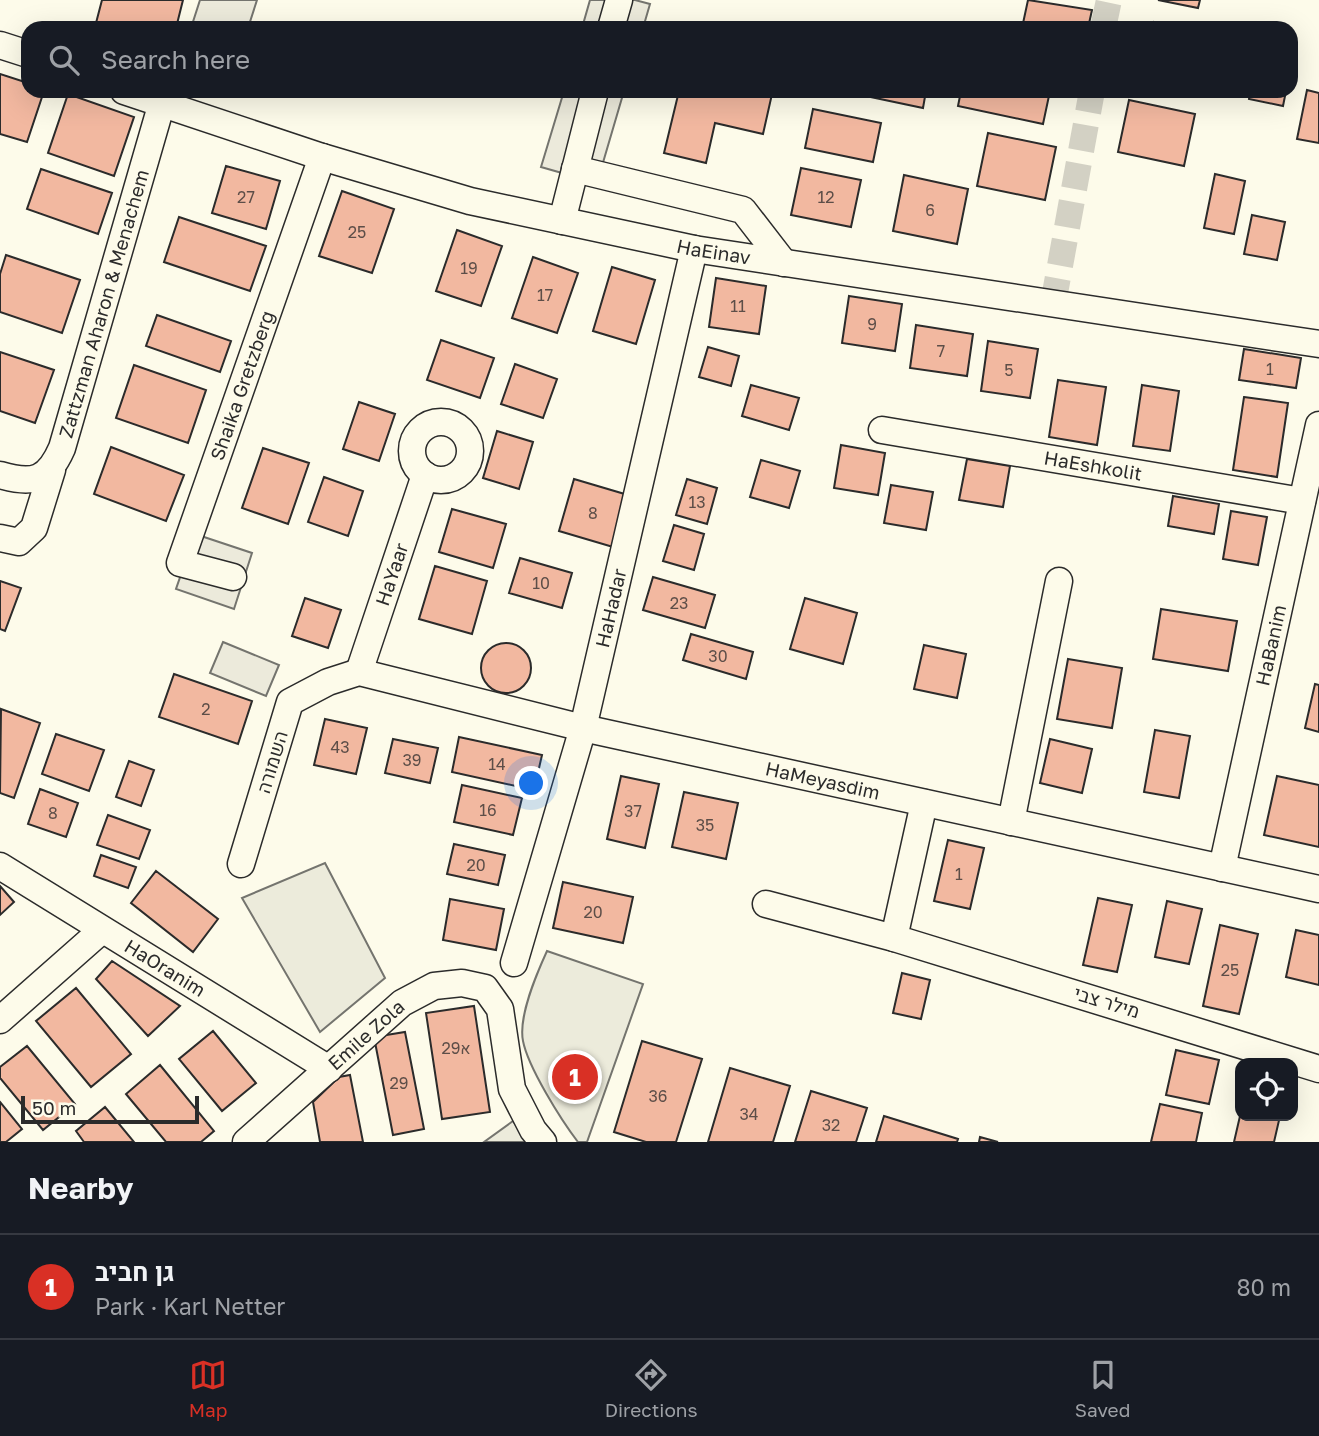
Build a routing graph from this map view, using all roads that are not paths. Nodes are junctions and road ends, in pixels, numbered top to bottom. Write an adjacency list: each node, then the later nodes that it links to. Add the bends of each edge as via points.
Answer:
1 (619, 0): 2 (street)
2 (613, 21)
3 (0, 45): 4 (street)
4 (21, 52)
5 (142, 98): 7 (street, HaEinav)
6 (593, 98): 9 (street)
7 (162, 106): 8 (street, HaEinav); 16 (street, Zattzman Aharon & Menachem)
8 (322, 158): 10 (street, HaEinav, via 470,201); 21 (street, Shaika Gretzberg, via 180,563)
9 (575, 169): 10 (street); 12 (street, via 743,210)
10 (562, 221): 11 (street, HaEinav)
11 (694, 249): 12 (street, HaEinav); 24 (street, HaHadar)
12 (784, 263): 13 (street, HaEinav)
13 (1319, 344)
14 (1319, 425): 19 (street, HaBanim)
15 (882, 430): 19 (street, HaEshkolit)
16 (52, 470): 18 (street, via 40,478); 20 (street, Zattzman Aharon & Menachem, via 34,528 19,542)
17 (425, 475): 23 (street, HaYaar)
18 (11, 476)
19 (1302, 501): 29 (street, HaBanim)
20 (0, 538)
21 (233, 577)
22 (1059, 581): 26 (street)
23 (359, 672): 24 (street, HaMeyasdim); 27 (street, השמורה, via 290,702)
24 (583, 728): 25 (street, HaMeyasdim); 34 (street, HaHadar)
25 (924, 803): 26 (street, HaMeyasdim); 33 (street)
26 (1012, 822): 29 (street, HaMeyasdim)
27 (241, 864)
28 (0, 866): 32 (street, HaOranim)
29 (1222, 868): 30 (street, HaMeyasdim)
30 (1319, 889)
31 (766, 904): 33 (street, מילר צבי)
32 (102, 930): 35 (street); 36 (street, HaOranim)
33 (894, 938): 37 (street, מילר צבי)
34 (514, 963)
35 (0, 1020)
36 (329, 1069): 38 (street, Emile Zola); 39 (street, Emile Zola, via 402,1003 434,986 462,983 485,988 500,1009 512,1089)
37 (1319, 1069)
38 (246, 1142)
39 (543, 1142)

